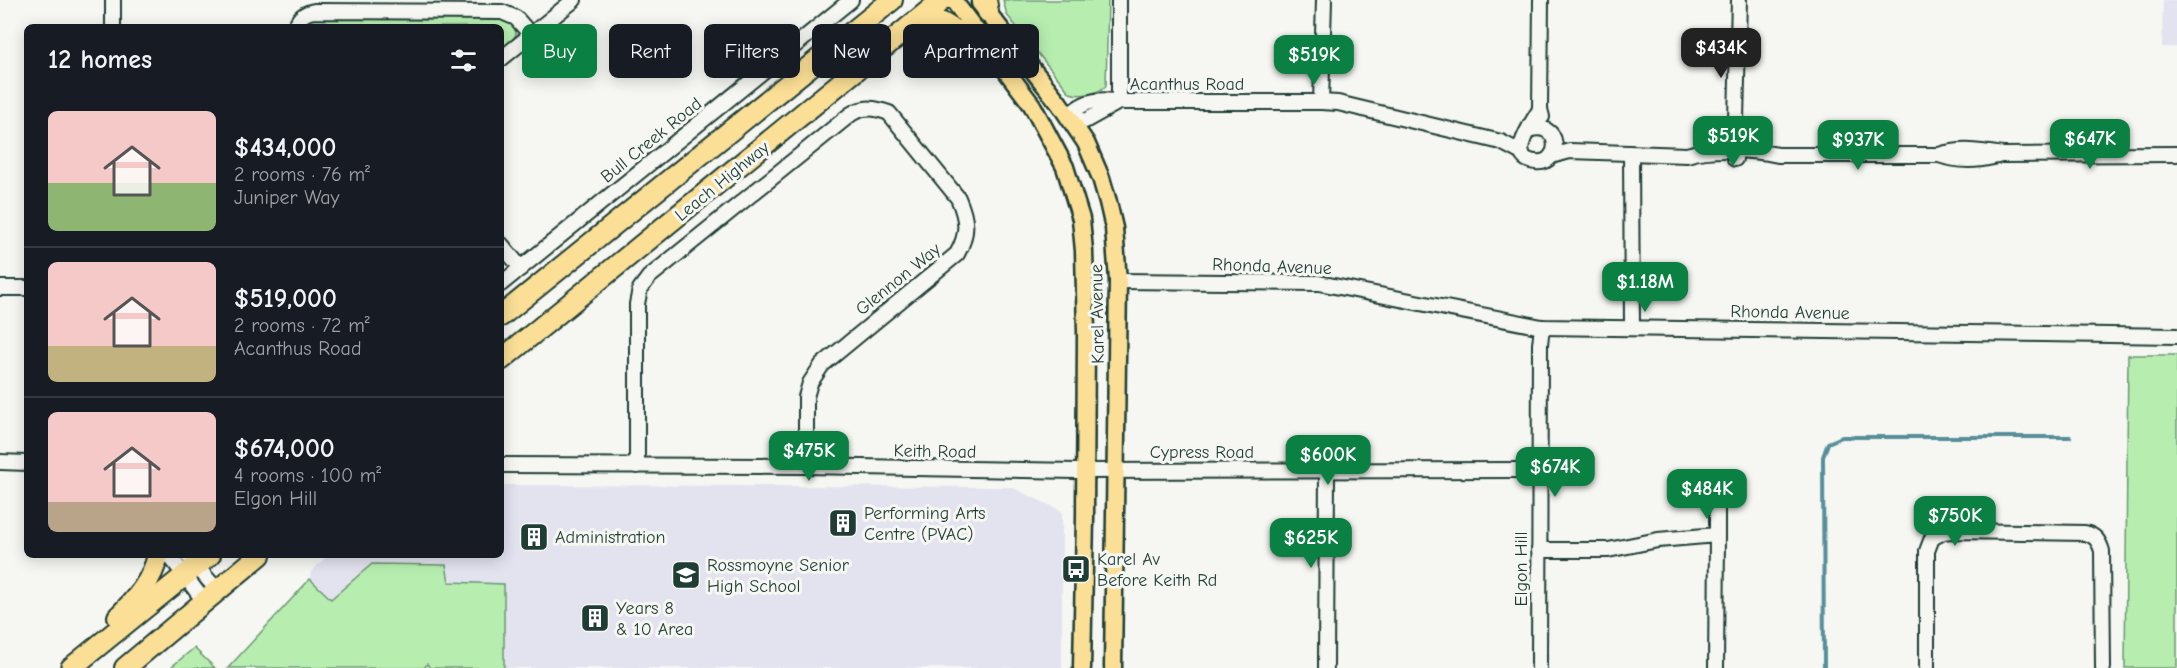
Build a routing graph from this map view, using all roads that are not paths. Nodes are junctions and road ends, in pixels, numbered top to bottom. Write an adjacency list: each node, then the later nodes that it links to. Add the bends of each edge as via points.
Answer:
1 (113, 0): 12 (street)
2 (574, 0): 14 (street)
3 (851, 0): 38 (street, Bull Creek Road)
4 (891, 0): 43 (highway, Leach Highway)
5 (942, 0): 15 (highway, Leach Highway)
6 (953, 0): 17 (main road, Karel Avenue)
7 (1119, 0): 23 (street)
8 (1324, 0): 24 (street)
9 (1541, 0): 26 (street)
10 (1739, 0): 36 (street)
11 (984, 4): 27 (main road, Karel Avenue)
12 (113, 24)
13 (297, 24): 18 (street, via 302,16 314,11 502,12)
14 (545, 24)
15 (913, 24): 16 (highway)
16 (944, 24)
17 (971, 24)
18 (522, 25)
19 (903, 32): 47 (highway, Leach Highway)
20 (522, 42): 21 (street)
21 (504, 57)
22 (1012, 78): 25 (main road, Karel Avenue)
23 (1119, 102): 24 (street, Acanthus Road); 27 (street, Acanthus Road, via 1085,121)
24 (1321, 102): 30 (street, Acanthus Road)
25 (1032, 105): 27 (main road); 32 (main road, Karel Avenue)
26 (1540, 109): 28 (street); 29 (street)
27 (1069, 116): 32 (main road, via 1061,128); 39 (main road, Karel Avenue, via 1101,178 1114,228)
28 (1546, 130): 29 (street, Acanthus Road, via 1536,128); 31 (street, via 1553,136)
29 (1525, 134): 30 (street, Acanthus Road); 33 (street)
30 (1501, 142): 33 (street, Acanthus Road)
31 (1553, 151): 33 (street, Acanthus Road, via 1549,159 1537,163); 34 (street, Acanthus Road)
32 (1058, 152): 55 (main road, Karel Avenue, via 1081,219 1084,251)
33 (1522, 153)
34 (1631, 154): 36 (street, Acanthus Road); 45 (street)
35 (2177, 154): 36 (street, Acanthus Road, via 2003,155 1978,161 1939,155)
36 (1735, 155)
37 (504, 248): 38 (street)
38 (520, 268): 40 (street, Bull Creek Road)
39 (1118, 281): 44 (street, Rhonda Avenue, via 1320,283); 56 (main road, Karel Avenue)
40 (504, 282)
41 (0, 288): 42 (street)
42 (24, 288)
43 (504, 314)
44 (1542, 327): 45 (street, Rhonda Avenue); 54 (street, Elgon Hill)
45 (1632, 328): 46 (street, Rhonda Avenue)
46 (2177, 336)
47 (504, 358)
48 (0, 462): 49 (street)
49 (24, 463)
50 (504, 465): 51 (street, Keith Road)
51 (637, 466): 52 (street, Keith Road); 52 (street, Glennon Way, via 640,289 649,277 851,114 861,108 876,108 890,113 958,198 967,229 957,254 822,365 810,382 806,397)
52 (806, 466): 55 (street, Keith Road)
53 (1327, 470): 54 (street, Cypress Road); 56 (street, Cypress Road); 69 (street)
54 (1539, 470): 59 (street, Elgon Hill)
55 (1084, 471): 56 (street, Keith Road); 67 (main road, Karel Avenue)
56 (1117, 471): 68 (main road, Karel Avenue)
57 (1717, 507): 58 (street)
58 (1717, 535): 59 (street, via 1658,540 1608,550); 71 (street)
59 (1539, 550): 70 (street, Elgon Hill)
60 (157, 558): 65 (highway, via 146,586)
61 (179, 558): 63 (street)
62 (256, 558): 64 (highway)
63 (195, 563): 64 (street); 65 (highway)
64 (211, 595): 66 (highway)
65 (70, 668)
66 (124, 668)
67 (1082, 668)
68 (1113, 668)
69 (1326, 668)
70 (1539, 668)
71 (1716, 668)
72 (1927, 668): 73 (street, via 1927,551 1932,538 1951,531 2092,534 2102,551)
73 (2103, 668)

